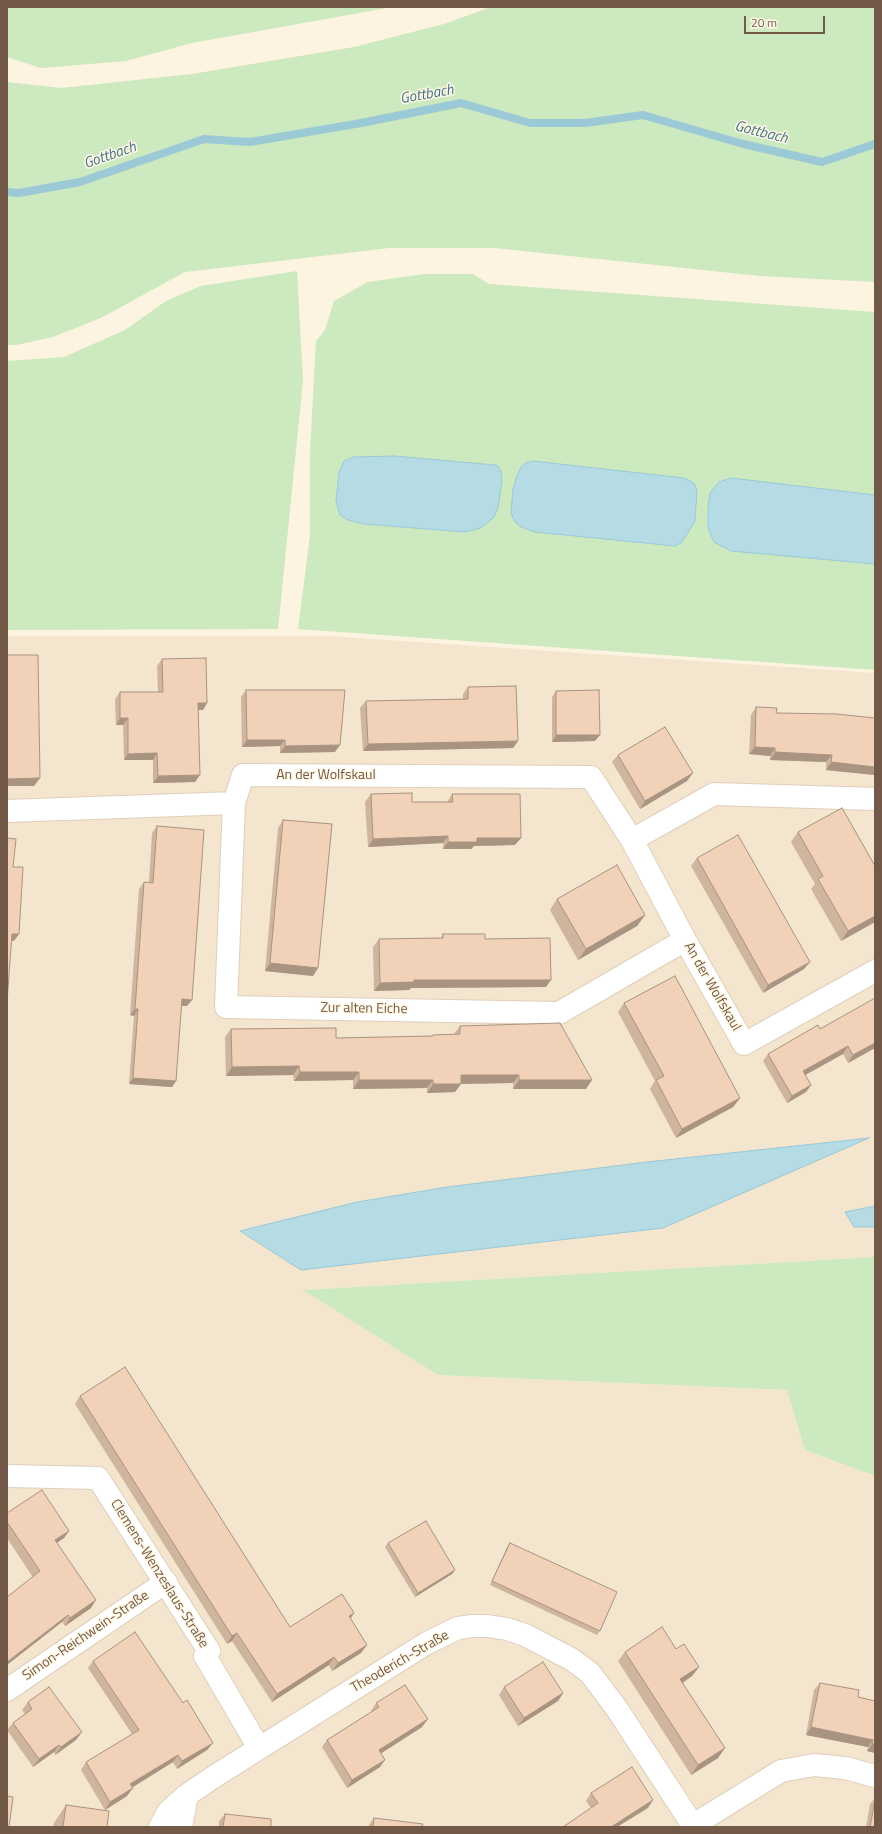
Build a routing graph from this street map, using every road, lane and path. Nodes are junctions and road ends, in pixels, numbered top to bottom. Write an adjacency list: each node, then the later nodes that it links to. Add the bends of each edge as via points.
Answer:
1 (875, 799): 4 (street, via 714,794)
2 (234, 804): 3 (street); 4 (street, An der Wolfskaul, via 243,775 590,777); 5 (street, Zur alten Eiche, via 226,1007 559,1013)
3 (7, 811)
4 (632, 840): 5 (street, An der Wolfskaul)
5 (685, 940): 6 (street, An der Wolfskaul, via 744,1044)
6 (875, 971)
7 (7, 1476): 8 (street, Clemens-Wenzeslaus-Straße, via 98,1478)
8 (166, 1582): 9 (street, Simon-Reichwein-Straße); 10 (street, Clemens-Wenzeslaus-Straße, via 209,1651 205,1656)
9 (7, 1690)
10 (259, 1748): 12 (street, Theoderich-Straße); 13 (street, Theoderich-Straße, via 427,1643 458,1628 494,1627 525,1635 571,1659 590,1673 617,1709)
11 (875, 1776): 13 (street, via 845,1768 814,1765 781,1771)
12 (186, 1795): 14 (street, Theoderich-Straße, via 168,1812); 15 (street)
13 (693, 1826)
14 (160, 1827)
15 (181, 1827)

